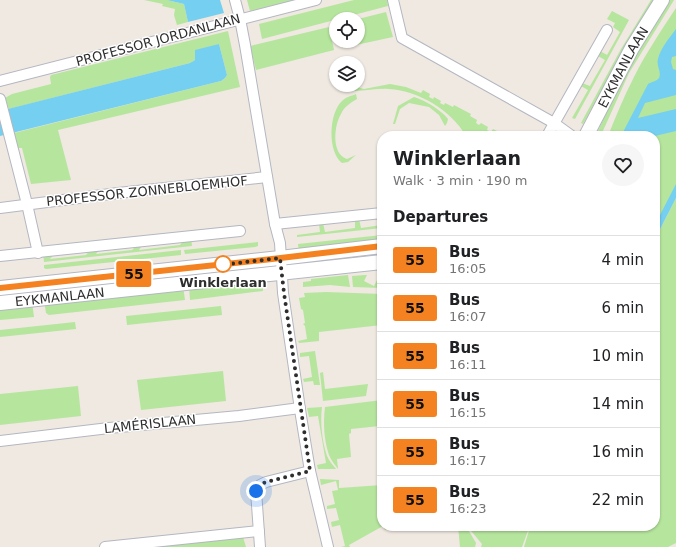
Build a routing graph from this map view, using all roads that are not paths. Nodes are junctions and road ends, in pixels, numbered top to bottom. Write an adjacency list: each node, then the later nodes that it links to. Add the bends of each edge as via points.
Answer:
1 (235, 0): 5 (street)
2 (316, 0): 5 (street, PROFESSOR JORDANLAAN)
3 (393, 0): 9 (street, via 402,38)
4 (662, 0): 12 (main road, EYKMANLAAN, via 632,48)
5 (240, 19): 7 (street, PROFESSOR JORDANLAAN); 13 (street)
6 (607, 30): 9 (street)
7 (0, 81)
8 (1, 103): 14 (street)
9 (554, 123): 10 (street); 11 (street)
10 (550, 131)
11 (565, 131)
12 (589, 131)
13 (267, 177): 14 (street, PROFESSOR ZONNEBLOEMHOF); 17 (street)
14 (27, 204): 15 (street, PROFESSOR ZONNEBLOEMHOF); 20 (street)
15 (0, 208)
16 (377, 214): 17 (street)
17 (275, 224): 22 (street, via 280,244)
18 (240, 231): 20 (street)
19 (377, 247): 22 (main road, EYKMANLAAN)
20 (38, 253): 21 (street)
21 (0, 256)
22 (280, 258): 24 (street); 25 (main road, EYKMANLAAN)
23 (377, 263): 24 (main road, EYKMANLAAN)
24 (282, 273): 26 (main road, EYKMANLAAN); 27 (street)
25 (0, 288)
26 (0, 304)
27 (300, 408): 28 (street, LAMÉRISLAAN); 29 (street)
28 (0, 441)
29 (310, 471): 30 (street, via 260,485 256,491); 33 (street)
30 (259, 531): 31 (street); 32 (street)
31 (105, 547)
32 (260, 547)
33 (328, 547)

